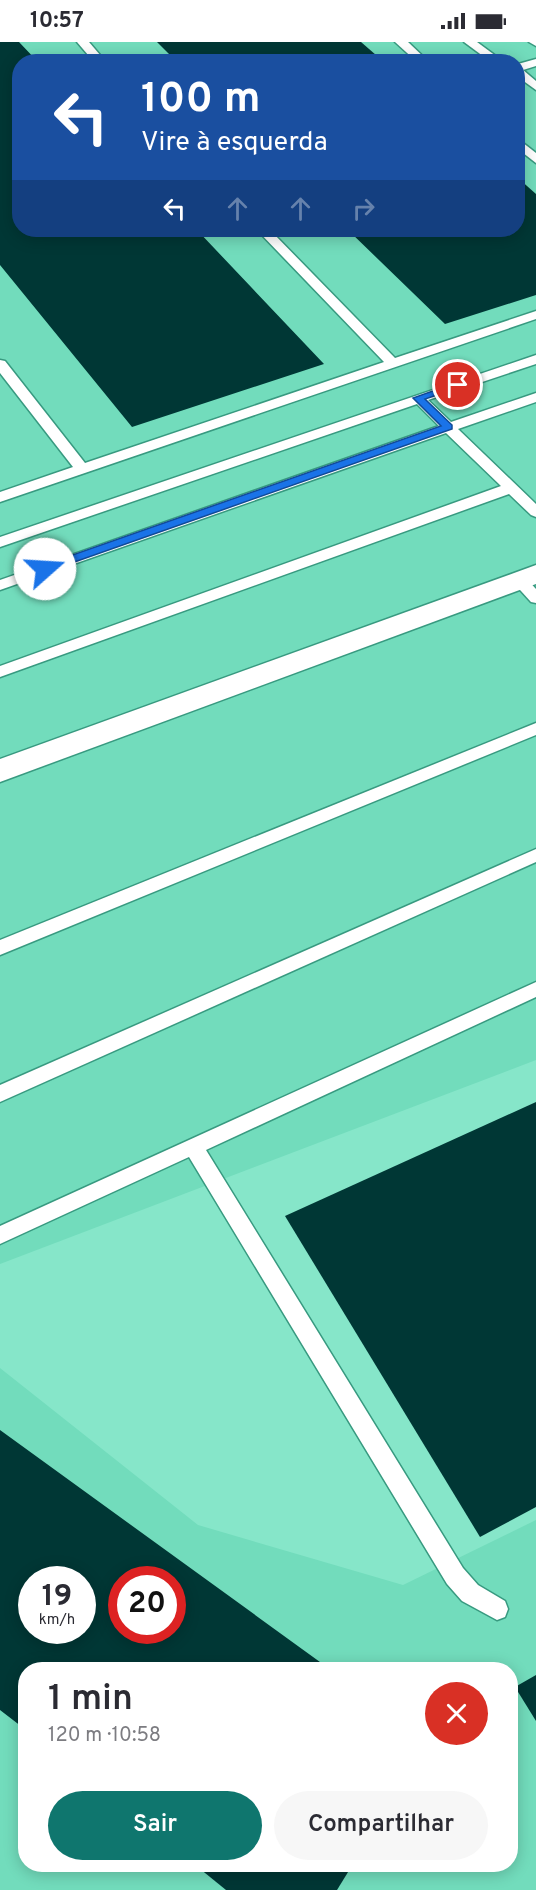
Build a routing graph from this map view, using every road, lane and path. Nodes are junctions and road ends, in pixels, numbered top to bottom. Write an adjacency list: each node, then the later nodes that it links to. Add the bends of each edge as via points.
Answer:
1 (82, 42): 4 (lane)
2 (401, 42): 5 (lane)
3 (470, 42): 6 (lane)
4 (93, 54)
5 (415, 54)
6 (487, 54)
7 (525, 149): 8 (lane)
8 (536, 159)
9 (270, 237): 13 (lane)
10 (536, 315): 13 (lane)
11 (536, 359): 15 (lane)
12 (0, 364): 17 (lane)
13 (393, 364): 17 (lane)
14 (536, 397): 16 (lane)
15 (418, 398): 16 (lane); 21 (lane)
16 (448, 427): 18 (lane); 23 (lane)
17 (81, 470): 19 (lane)
18 (511, 488): 20 (lane); 24 (lane)
19 (0, 497)
20 (536, 512)
21 (0, 542)
22 (530, 584): 26 (street)
23 (0, 585)
24 (0, 672)
25 (536, 729): 28 (lane)
26 (0, 771)
27 (536, 855): 30 (lane)
28 (0, 948)
29 (536, 989): 31 (lane)
30 (0, 1094)
31 (193, 1146): 32 (lane); 33 (lane, via 455,1576 470,1593)
32 (0, 1235)
33 (497, 1609)

